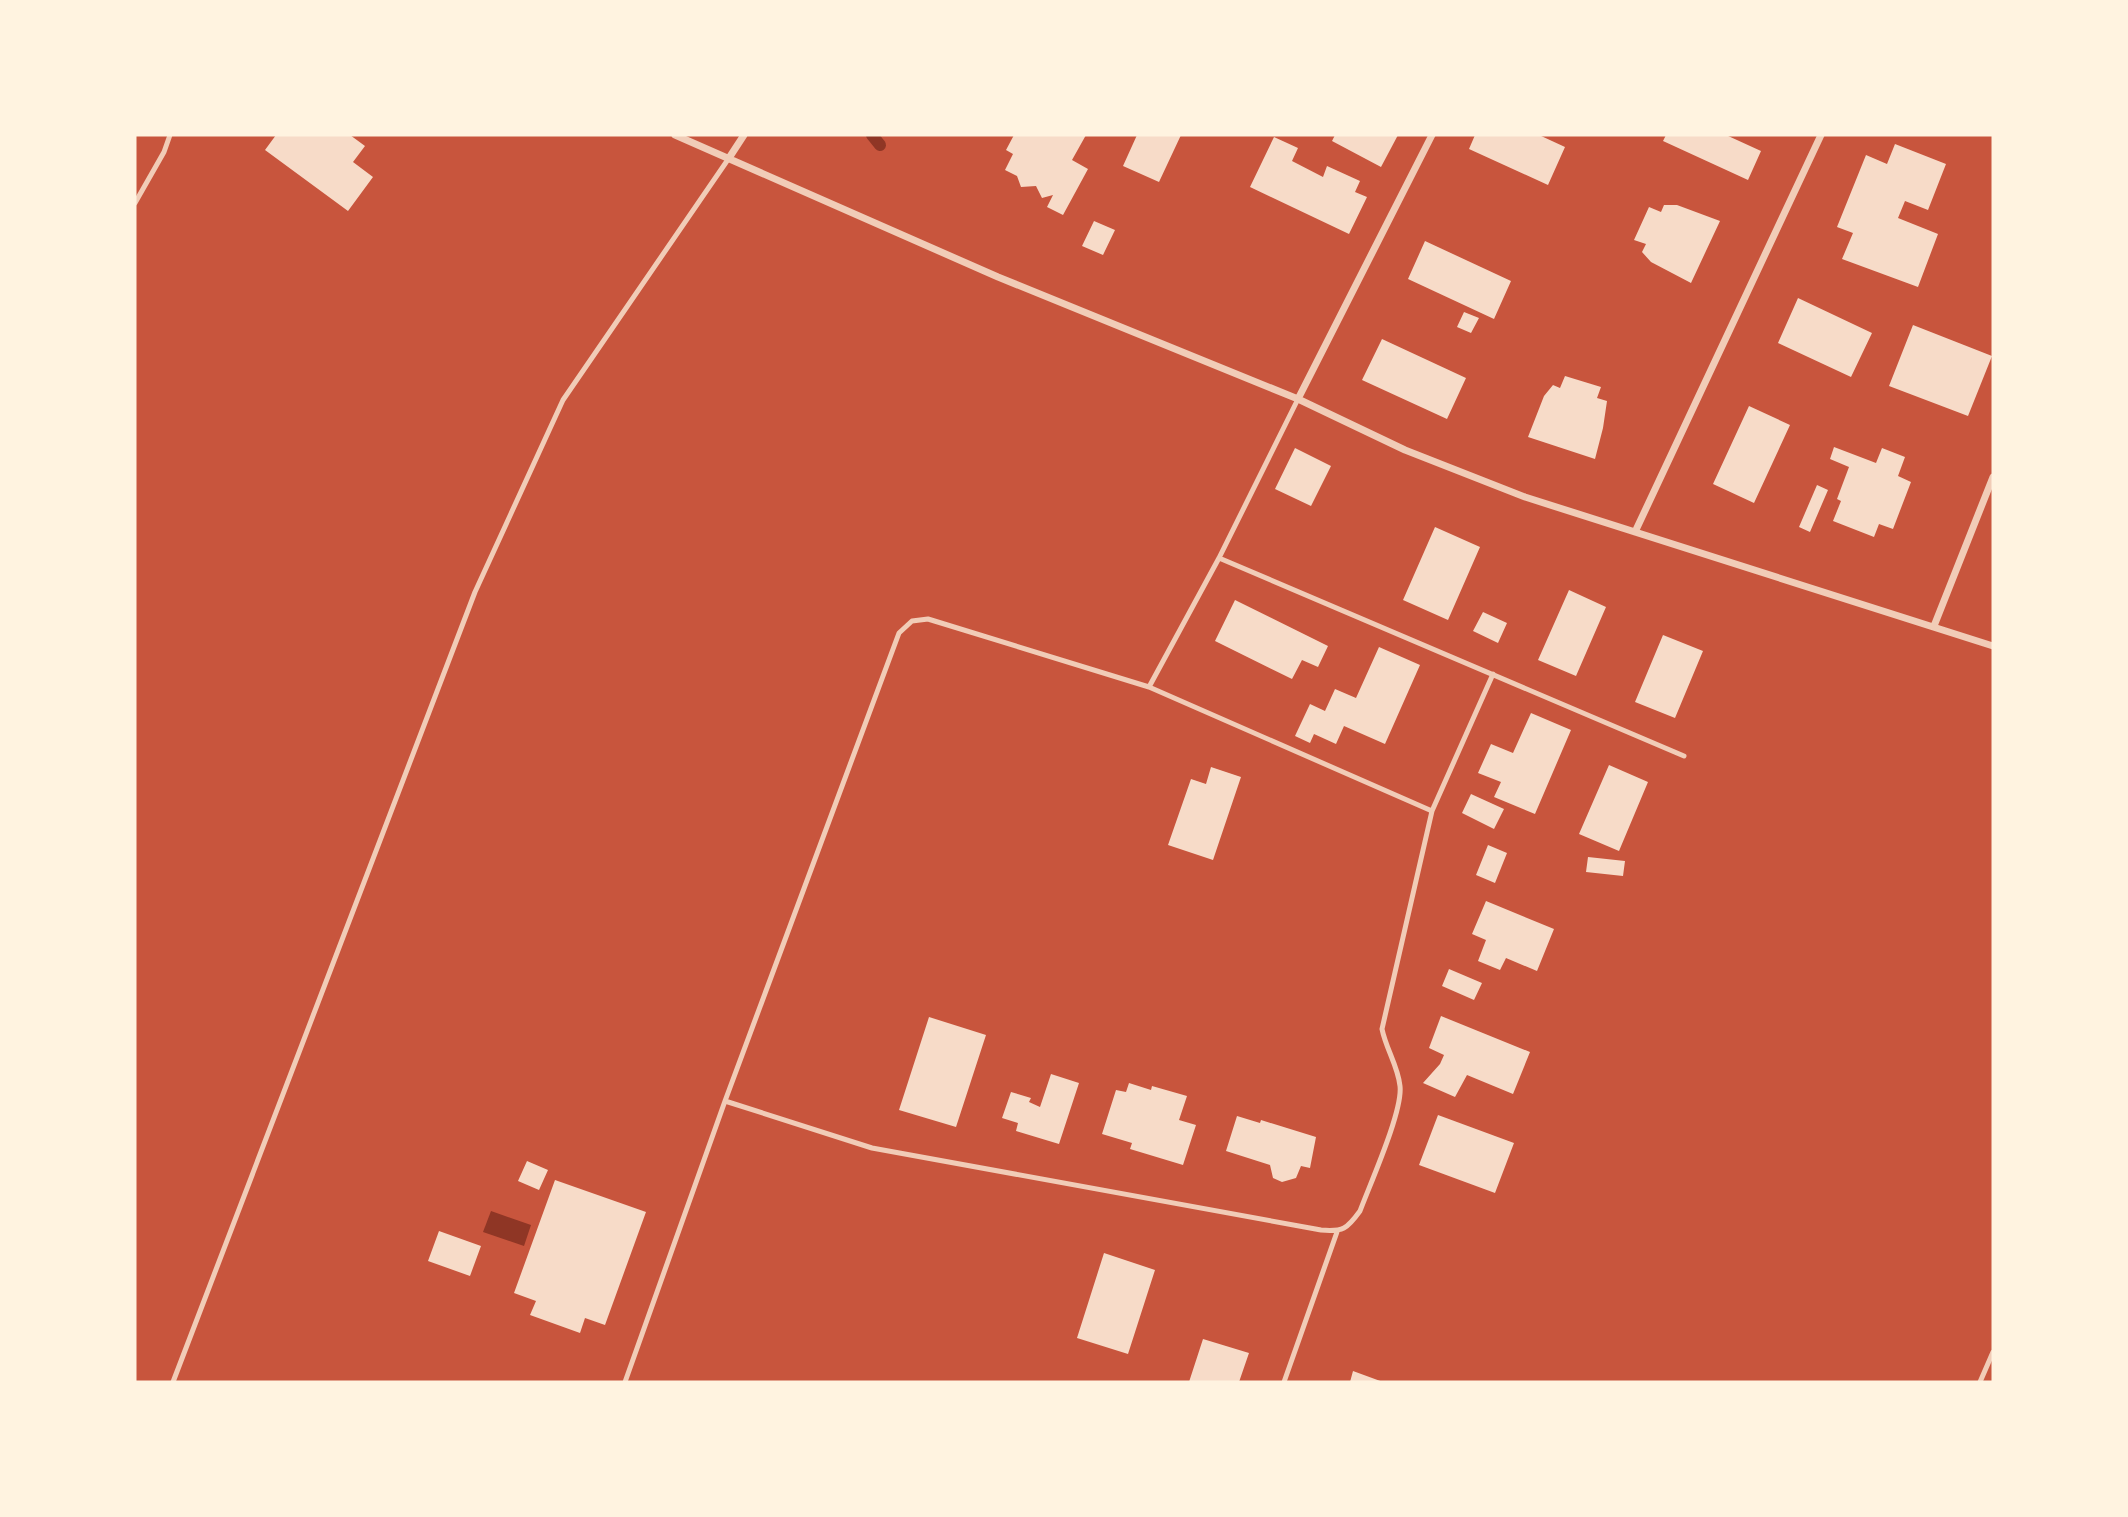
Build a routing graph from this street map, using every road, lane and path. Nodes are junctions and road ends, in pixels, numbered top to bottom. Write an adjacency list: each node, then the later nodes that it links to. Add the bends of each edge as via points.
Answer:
1 (170, 135): 7 (lane)
2 (675, 135): 6 (street)
3 (744, 135): 6 (street)
4 (1432, 135): 8 (street)
5 (1822, 135): 10 (street)
6 (729, 158): 8 (street, via 998,277); 21 (lane, via 563,400 475,592)
7 (135, 203)
8 (1298, 399): 10 (street, via 1473,478); 11 (lane)
9 (1993, 477): 12 (street)
10 (1635, 532): 12 (street)
11 (1219, 558): 14 (lane); 15 (lane)
12 (1934, 626): 13 (street)
13 (1993, 646)
14 (1493, 674): 16 (lane); 17 (lane)
15 (1149, 687): 17 (lane); 18 (lane, via 928,619 905,627)
16 (1684, 757)
17 (1432, 811): 19 (lane, via 1382,1029 1401,1087 1399,1106 1360,1211 1350,1225)
18 (725, 1101): 19 (lane, via 872,1148); 22 (lane)
19 (1337, 1232): 23 (lane)
20 (1993, 1352): 24 (lane)
21 (173, 1382)
22 (625, 1382)
23 (1284, 1382)
24 (1980, 1382)

